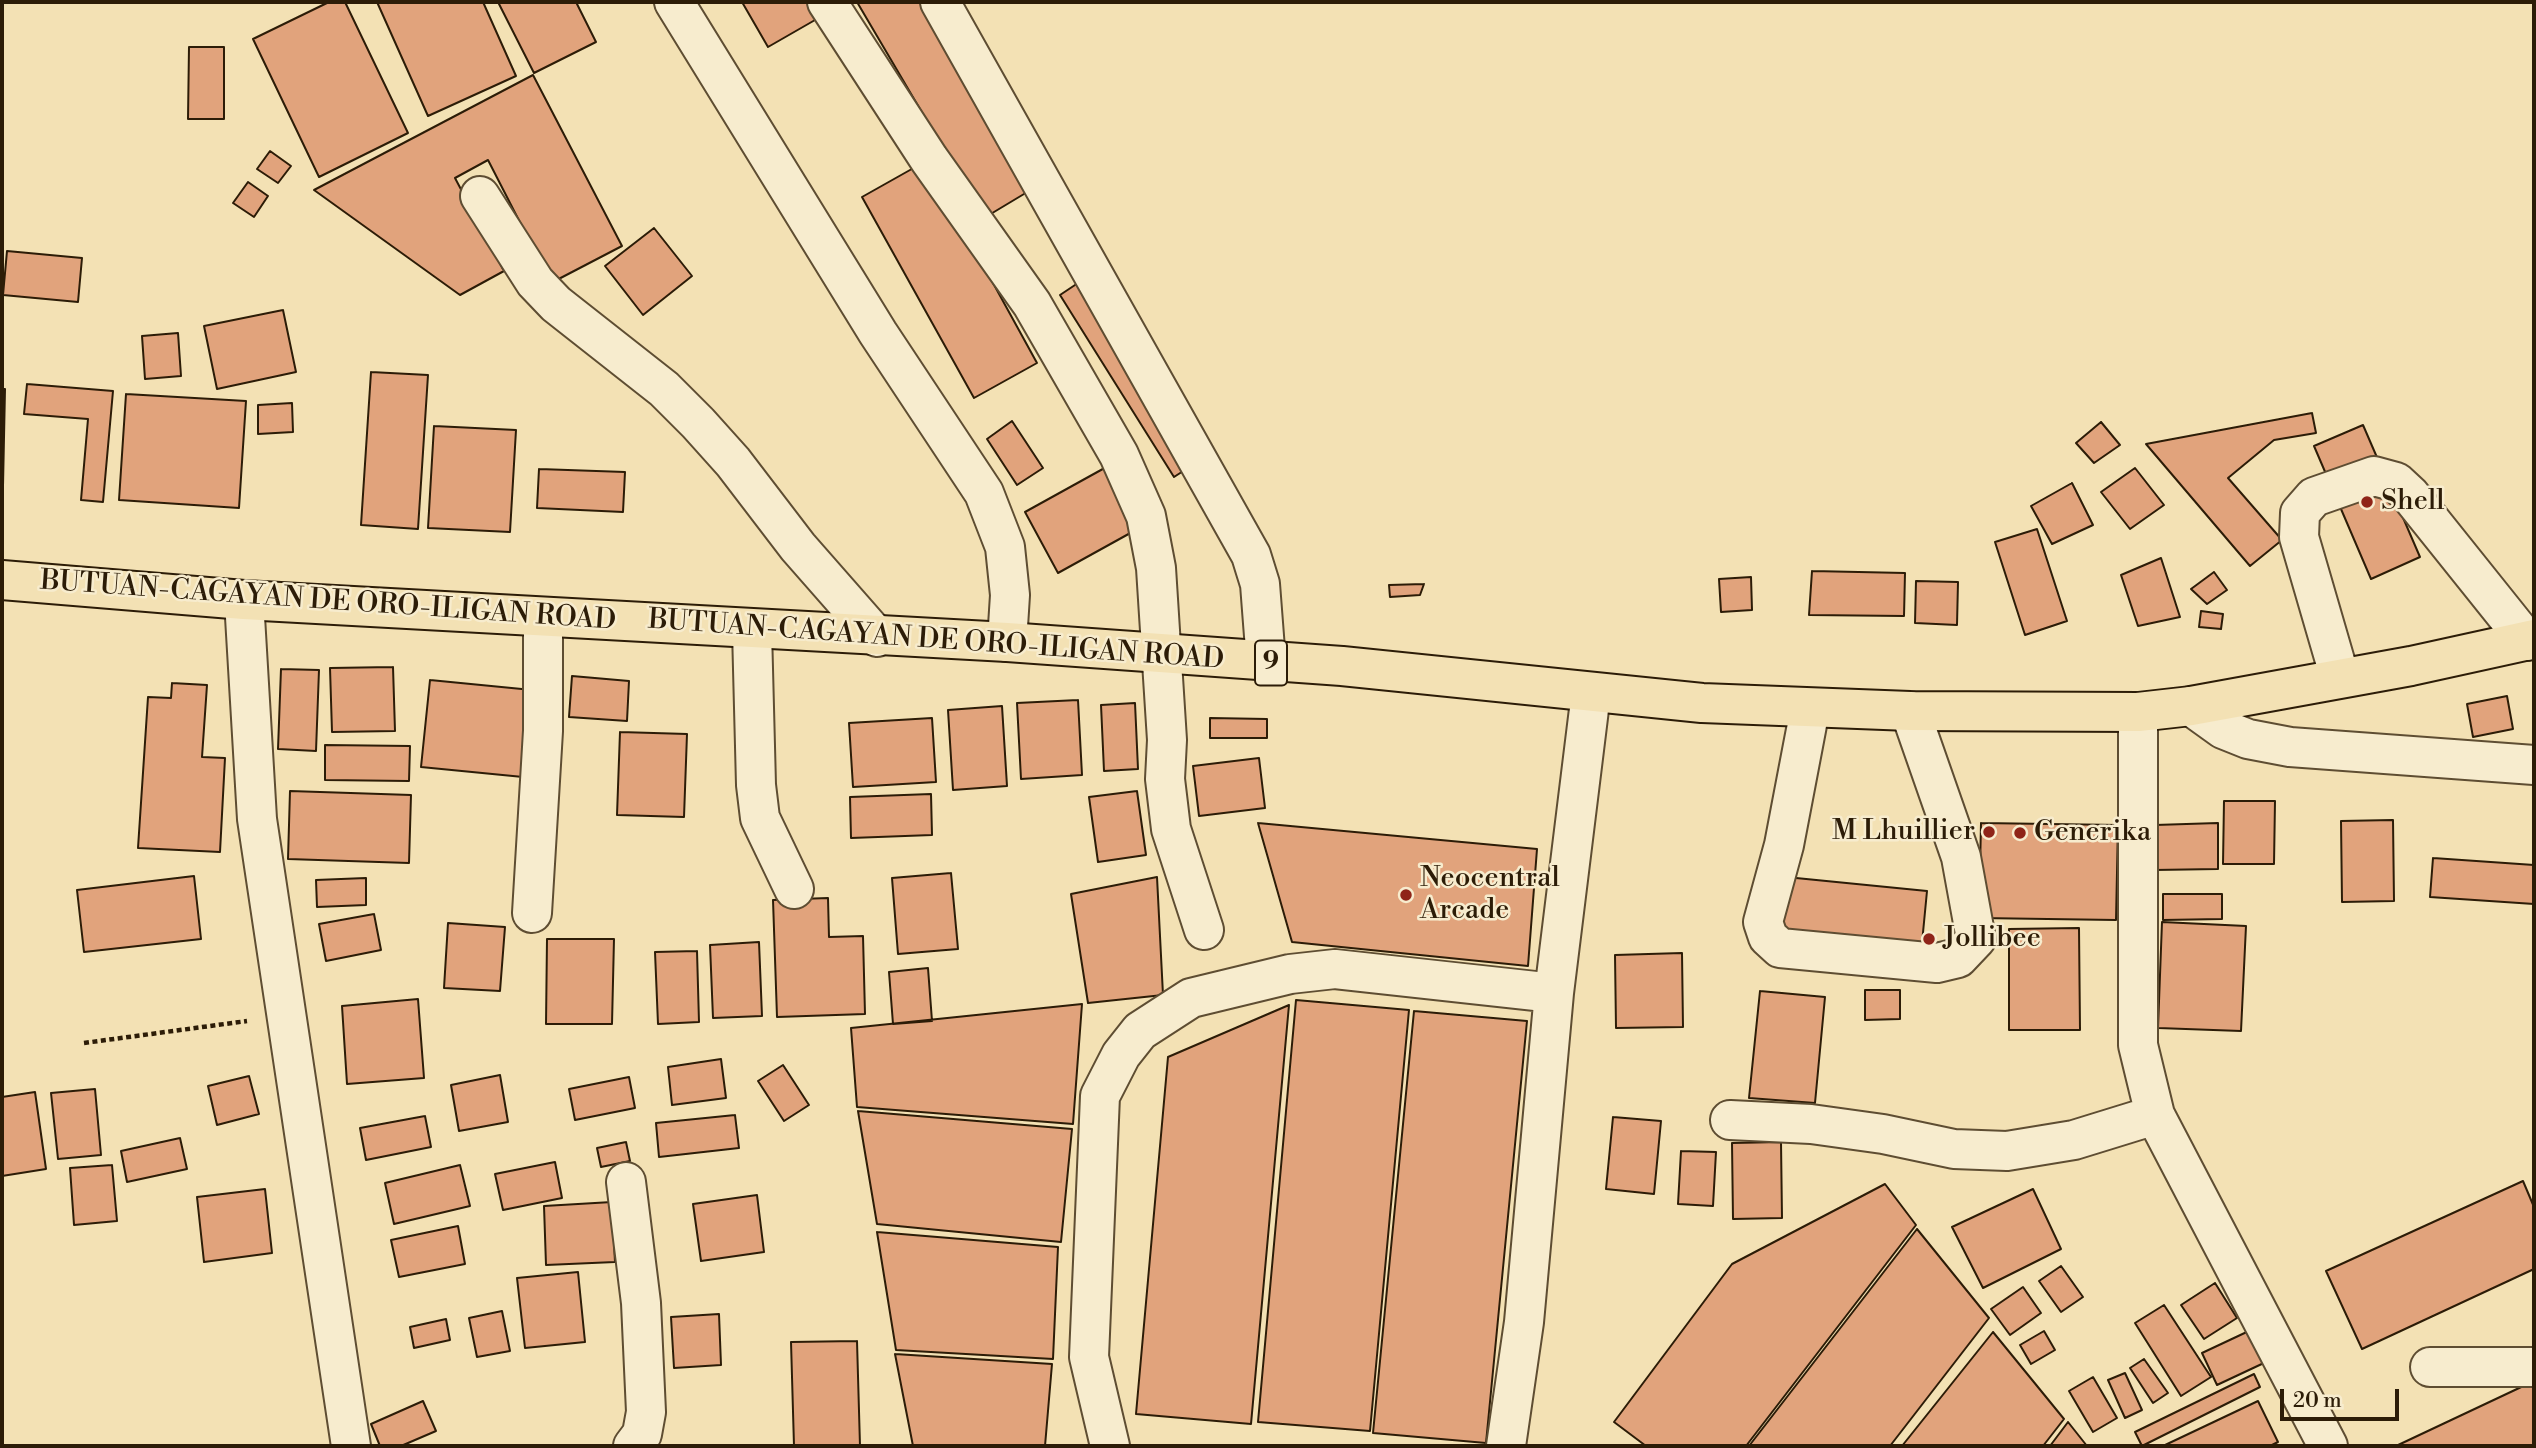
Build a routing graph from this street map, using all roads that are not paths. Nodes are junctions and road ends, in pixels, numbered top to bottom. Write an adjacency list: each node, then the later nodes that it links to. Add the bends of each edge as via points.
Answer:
1 (674, 2): 11 (street, via 878,332 984,493 1004,547 1010,595)
2 (827, 2): 12 (street, via 922,149 1032,304 1119,455 1148,529 1156,568)
3 (940, 2): 13 (street, via 1251,555 1260,584)
4 (480, 196): 9 (street, via 535,282 698,423)
5 (2, 580): 6 (highway, BUTUAN-CAGAYAN DE ORO-ILIGAN ROAD / 9)
6 (244, 600): 7 (highway, BUTUAN-CAGAYAN DE ORO-ILIGAN ROAD / 9); 30 (street, via 257,819)
7 (543, 617): 8 (highway, BUTUAN-CAGAYAN DE ORO-ILIGAN ROAD / 9); 22 (street, via 543,731)
8 (752, 630): 9 (highway, BUTUAN-CAGAYAN DE ORO-ILIGAN ROAD / 9); 21 (street, via 760,818)
9 (877, 637): 11 (highway, BUTUAN-CAGAYAN DE ORO-ILIGAN ROAD / 9)
10 (2531, 640): 14 (highway, BUTUAN-CAGAYAN DE ORO-ILIGAN ROAD / 9); 14 (street, via 2410,495 2396,482 2374,476 2315,497 2300,513 2299,537)
11 (1007, 642): 12 (highway, BUTUAN-CAGAYAN DE ORO-ILIGAN ROAD / 9)
12 (1162, 655): 13 (highway, BUTUAN-CAGAYAN DE ORO-ILIGAN ROAD / 9); 23 (street, via 1171,828)
13 (1266, 662): 15 (highway, BUTUAN-CAGAYAN DE ORO-ILIGAN ROAD / 9)
14 (2340, 678): 16 (highway, BUTUAN-CAGAYAN DE ORO-ILIGAN ROAD / 9)
15 (1591, 692): 17 (highway, BUTUAN-CAGAYAN DE ORO-ILIGAN ROAD / 9); 24 (street)
16 (2191, 706): 19 (highway, BUTUAN-CAGAYAN DE ORO-ILIGAN ROAD / 9); 20 (street, via 2223,729 2290,747)
17 (1810, 709): 18 (highway, BUTUAN-CAGAYAN DE ORO-ILIGAN ROAD / 9); 18 (street, via 1784,845 1763,922 1768,937 1780,948 1937,963 1958,958 1976,939 1961,857)
18 (1910, 711): 19 (highway, BUTUAN-CAGAYAN DE ORO-ILIGAN ROAD / 9)
19 (2138, 712): 25 (street, via 2138,1045)
20 (2534, 765)
21 (794, 889)
22 (532, 913)
23 (1204, 930)
24 (1554, 993): 32 (street, via 1335,969 1290,974 1191,998 1140,1031 1121,1055 1100,1096 1089,1357); 33 (street, via 1524,1322)
25 (2155, 1115): 26 (street, via 2074,1140 2007,1151 1954,1149 1811,1124); 34 (street)
26 (1730, 1120)
27 (626, 1182): 31 (street, via 641,1303 646,1412 642,1434)
28 (2430, 1367): 29 (street)
29 (2534, 1367)
30 (351, 1446)
31 (633, 1446)
32 (1110, 1446)
33 (1506, 1446)
34 (2329, 1446)

